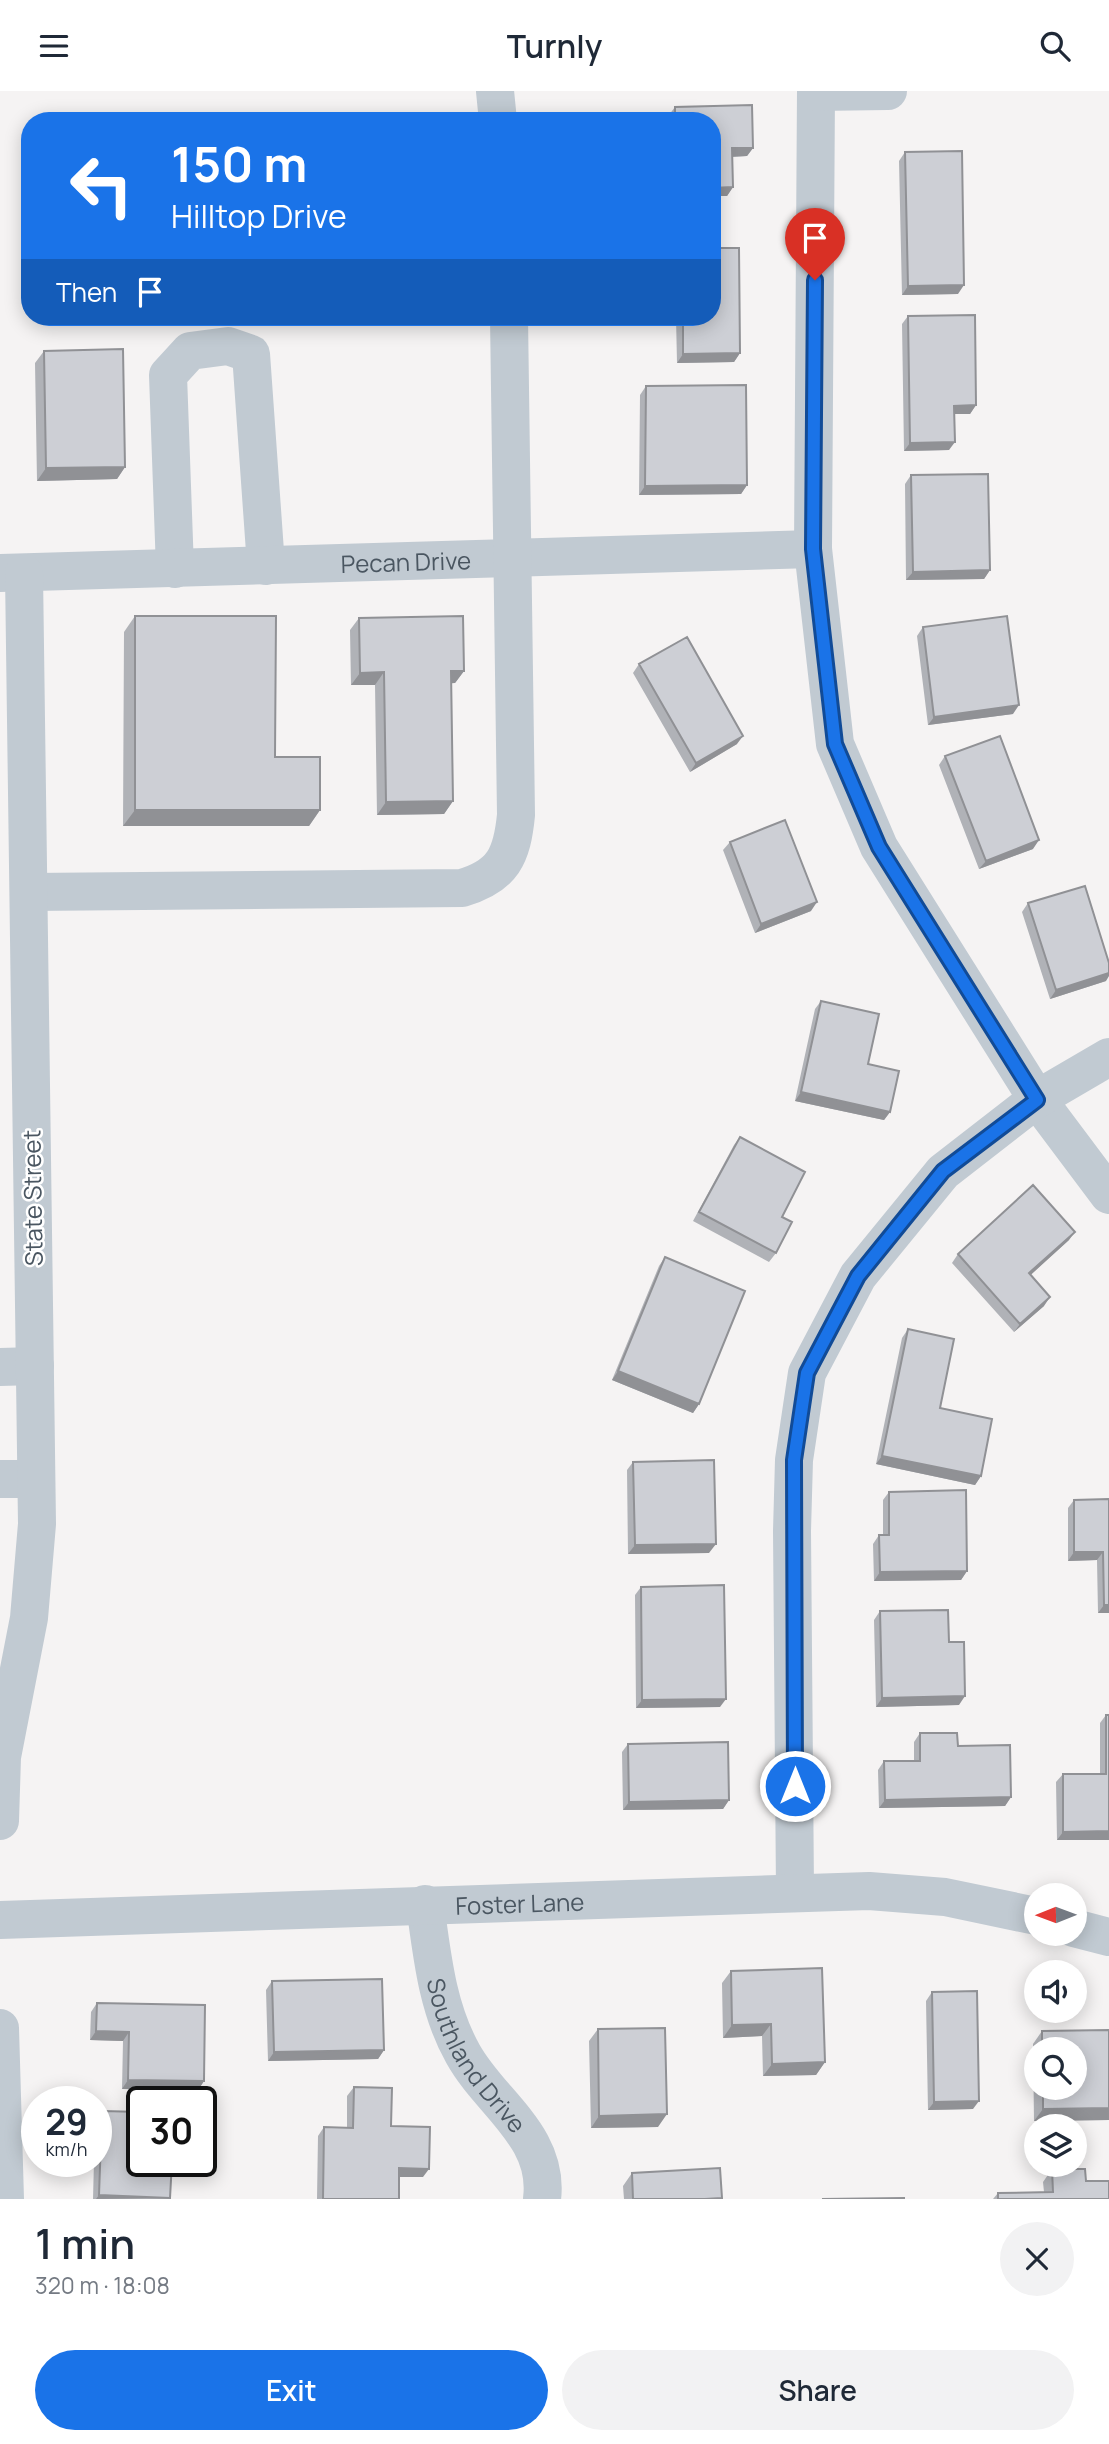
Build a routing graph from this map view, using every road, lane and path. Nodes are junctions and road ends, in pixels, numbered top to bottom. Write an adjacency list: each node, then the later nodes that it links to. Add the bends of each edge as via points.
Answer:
1 (495, 91): 4 (street)
2 (888, 91): 3 (street)
3 (816, 92): 6 (street)
4 (497, 112)
5 (509, 326): 7 (street)
6 (813, 549): 7 (street, Pecan Drive); 13 (street, via 835,744 879,847)
7 (515, 558): 8 (street, Pecan Drive); 11 (street, via 514,839 496,872 480,883 462,888)
8 (266, 566): 9 (street, Pecan Drive); 9 (street, via 251,354 228,346 190,351 169,375)
9 (175, 569): 10 (street, Pecan Drive)
10 (12, 573): 11 (street, State Street)
11 (29, 892): 15 (street, State Street)
12 (1109, 1057): 13 (street)
13 (1037, 1100): 14 (street); 18 (street, via 943,1171 858,1276 807,1373 794,1460)
14 (1109, 1195)
15 (17, 1367): 16 (street, State Street)
16 (18, 1479): 17 (street, State Street, via 37,1524 29,1618 2,1756)
17 (0, 1821)
18 (795, 1891): 19 (street, Foster Lane); 20 (street, Foster Lane, via 945,1897)
19 (425, 1904): 21 (street, Foster Lane); 26 (street, Southland Drive, via 436,1985 463,2054 537,2149)
20 (1024, 1913)
21 (0, 1920)
22 (1087, 1931): 23 (street)
23 (1109, 1937)
24 (0, 2028): 25 (street)
25 (5, 2199)
26 (542, 2199)

